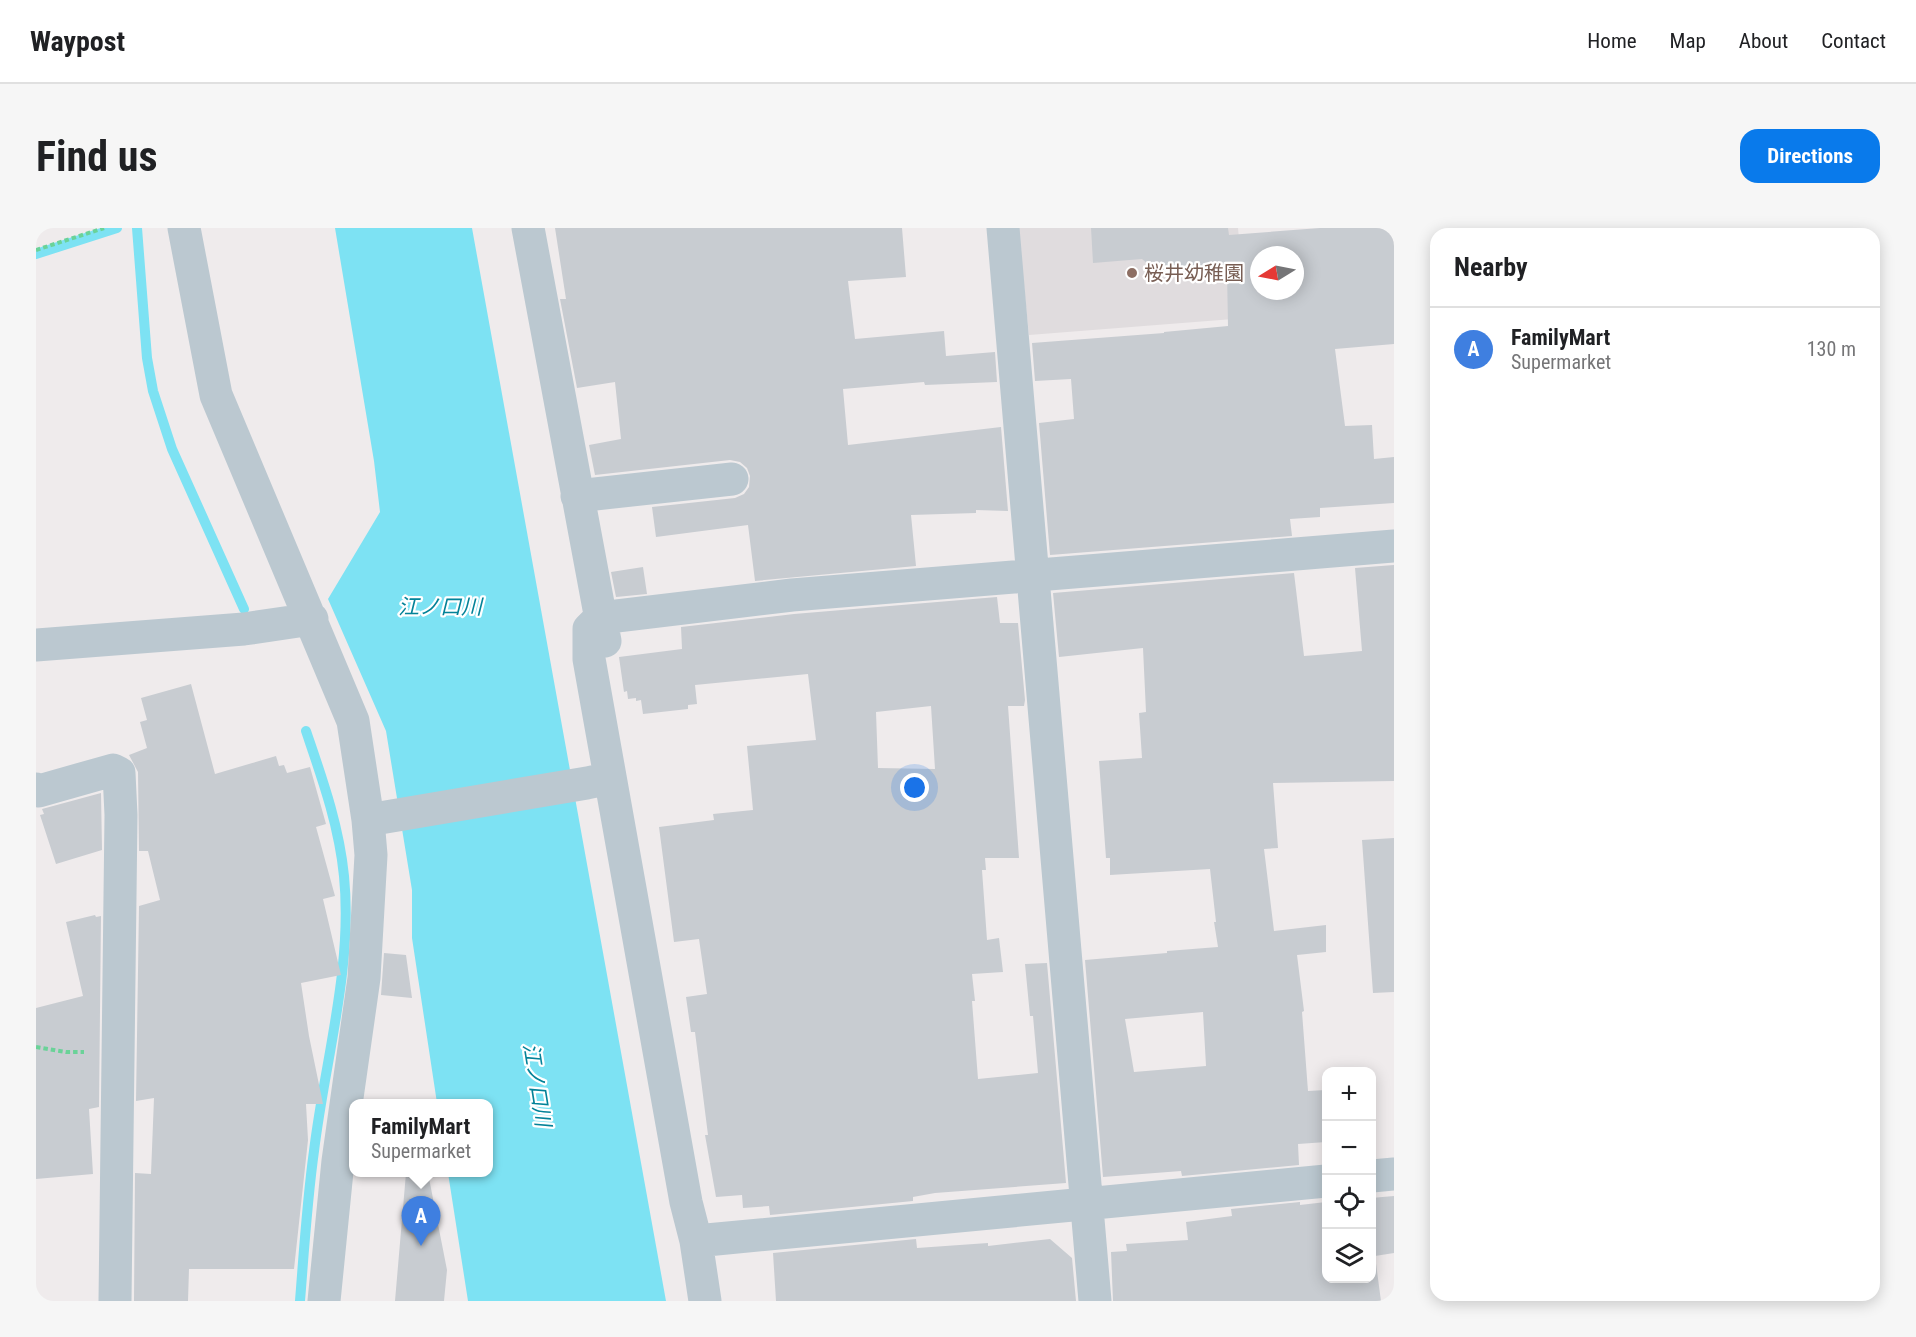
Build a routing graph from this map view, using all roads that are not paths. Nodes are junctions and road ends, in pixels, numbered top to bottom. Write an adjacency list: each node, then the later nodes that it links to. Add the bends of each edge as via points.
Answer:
1 (184, 228): 9 (street, via 216,395)
2 (528, 228): 5 (street)
3 (1003, 228): 7 (street)
4 (732, 478): 5 (street)
5 (577, 496): 8 (street)
6 (1394, 546): 7 (street)
7 (1034, 576): 8 (street, via 792,595); 17 (street)
8 (600, 618): 11 (street, via 589,629); 18 (street, via 703,1192)
9 (312, 619): 10 (street, via 244,629); 13 (street, via 353,721)
10 (36, 645)
11 (598, 780): 13 (street); 18 (street, via 686,1202)
12 (36, 789): 19 (street, via 113,770 119,773)
13 (380, 818): 20 (street, via 371,855 364,978 338,1161)
14 (1394, 1174): 15 (street)
15 (1376, 1176)
16 (1322, 1181): 17 (street)
17 (1088, 1204): 18 (street); 22 (street)
18 (703, 1240): 21 (street)
19 (115, 1301)
20 (324, 1301)
21 (705, 1301)
22 (1095, 1301)

